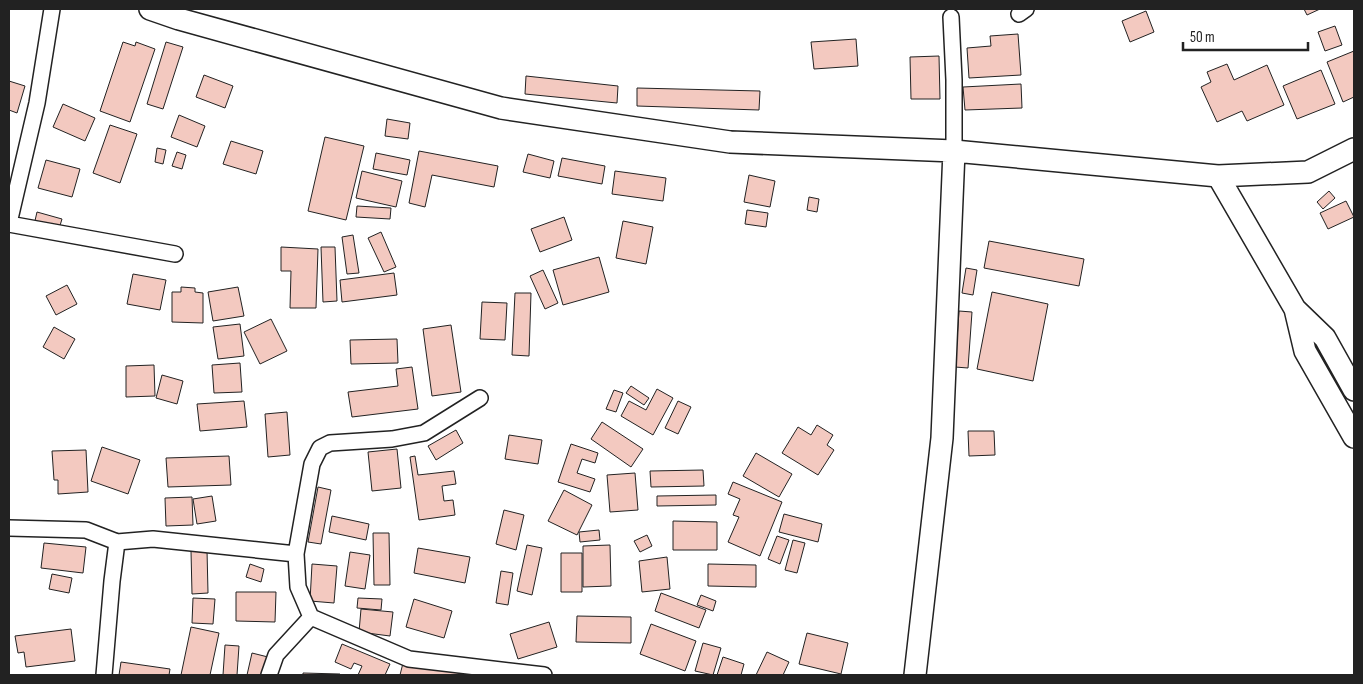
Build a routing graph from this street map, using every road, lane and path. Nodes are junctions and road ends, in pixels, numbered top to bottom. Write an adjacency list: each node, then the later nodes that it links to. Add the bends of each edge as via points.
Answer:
1 (52, 9): 7 (street, via 37,103)
2 (150, 9): 5 (main road, via 501,108 730,142)
3 (952, 17): 5 (street)
4 (1354, 149): 6 (main road, via 1308,172)
5 (954, 150): 6 (main road); 20 (main road, via 942,438)
6 (1218, 176): 9 (main road)
7 (9, 224): 8 (street)
8 (174, 254)
9 (1295, 309): 10 (main road, via 1325,338); 12 (main road, via 1305,351)
10 (1354, 390)
11 (480, 398): 15 (street, via 424,433 392,439 330,443 320,448 312,464)
12 (1354, 437)
13 (9, 528): 14 (street, via 86,530)
14 (117, 542): 15 (street, via 153,539); 17 (street)
15 (296, 554): 16 (street, via 298,588)
16 (311, 617): 18 (street, via 276,655); 19 (street, via 409,659)
17 (104, 675)
18 (269, 675)
19 (544, 675)
20 (915, 675)

